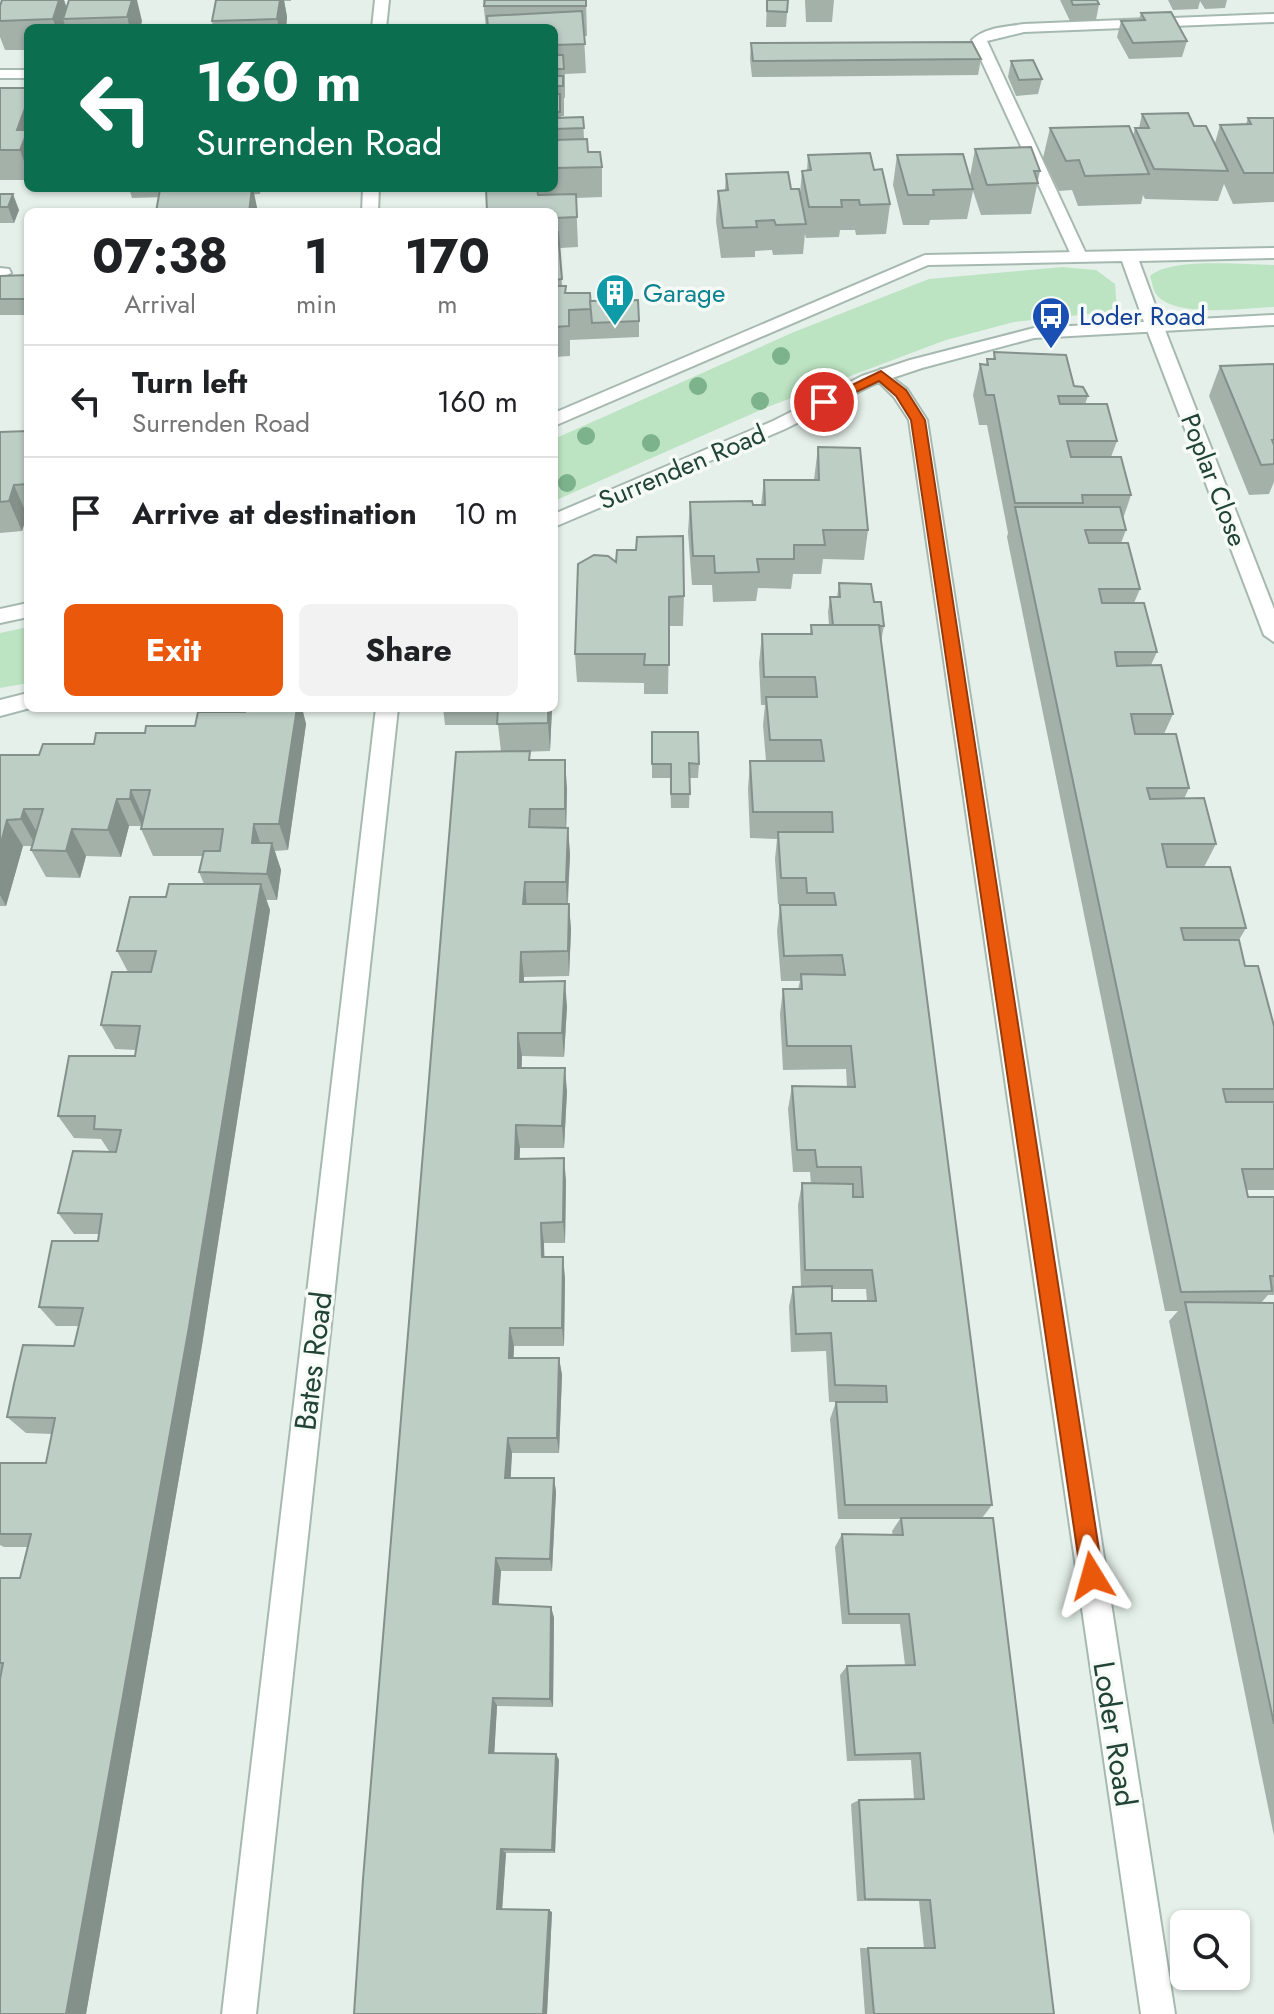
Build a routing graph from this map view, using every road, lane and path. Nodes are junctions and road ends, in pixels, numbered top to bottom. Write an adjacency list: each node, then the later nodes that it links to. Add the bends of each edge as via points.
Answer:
1 (382, 0): 3 (street)
2 (1274, 18): 8 (street, via 1024,28 979,40)
3 (379, 24)
4 (0, 74): 5 (street)
5 (24, 74)
6 (1274, 253): 7 (street)
7 (1128, 254): 8 (street); 10 (street, Poplar Close)
8 (1079, 256): 12 (street, via 925,260)
9 (1274, 320): 10 (street, Surrenden Road)
10 (1154, 325): 11 (street, Surrenden Road, via 1034,333); 16 (street, Poplar Close)
11 (881, 375): 13 (street, Surrenden Road, via 779,425); 21 (street, Loder Road, via 901,393 918,420)
12 (558, 418)
13 (558, 519)
14 (24, 611): 15 (street)
15 (0, 616)
16 (1274, 635)
17 (24, 702): 18 (street)
18 (0, 708)
19 (387, 712): 20 (street, Bates Road)
20 (239, 2014)
21 (1158, 2014)

